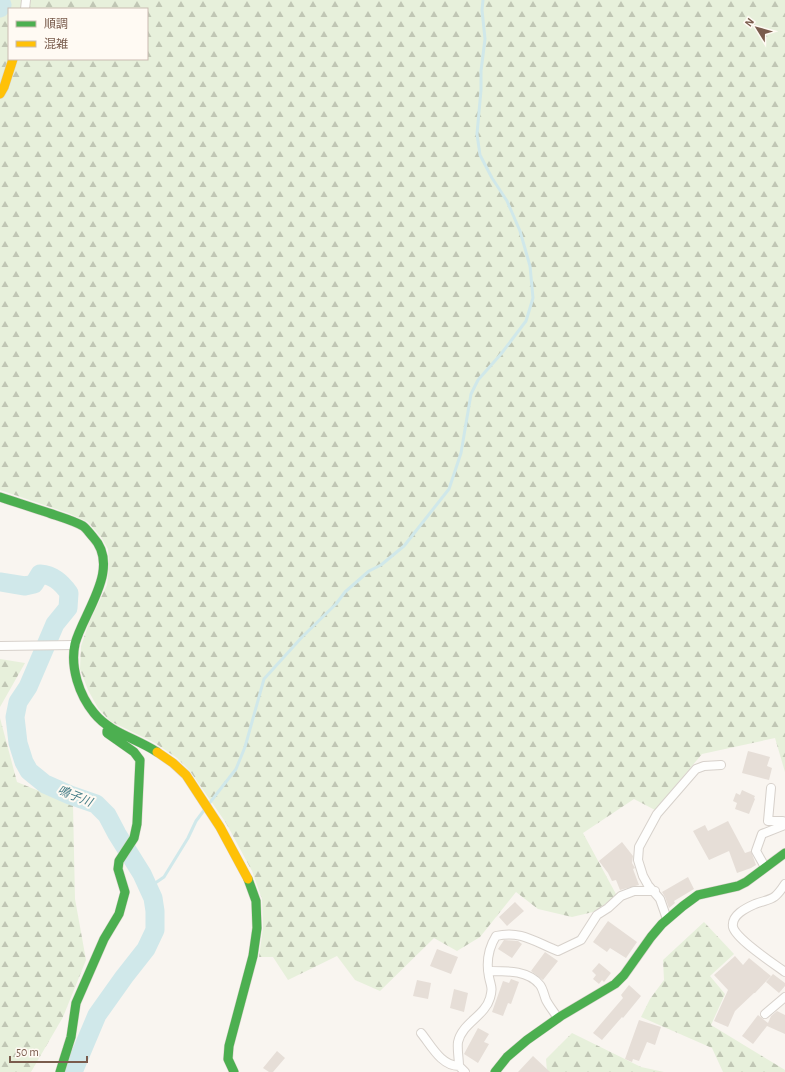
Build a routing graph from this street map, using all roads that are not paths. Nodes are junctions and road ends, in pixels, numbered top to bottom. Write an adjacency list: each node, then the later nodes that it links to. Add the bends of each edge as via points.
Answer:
1 (12, 60): 2 (street)
2 (0, 94)
3 (0, 497): 4 (street, via 84,527 102,551 101,583)
4 (75, 645): 5 (street); 6 (street, via 74,669 82,693 93,712)
5 (0, 646)
6 (106, 726): 22 (street, via 107,733 134,752 140,760 137,824 134,838 119,861 118,870 126,892 119,914 104,939 76,1003); 23 (street, via 152,748 186,775 220,827 249,881 256,901 257,928 229,1046 228,1059)
7 (721, 765): 13 (street, via 696,769 657,814 643,837 638,860 648,884)
8 (770, 788): 9 (street, via 768,822 783,821)
9 (785, 824): 11 (street, via 762,834 756,851)
10 (785, 853): 11 (street)
11 (765, 867): 14 (street, via 738,886 698,895)
12 (785, 884): 16 (street, via 771,900 740,911 734,920 733,928 739,937)
13 (655, 891): 14 (street); 15 (street, via 634,891 621,896 597,916 581,940 558,951 522,936 508,933 496,936 490,945)
14 (667, 919): 19 (street, via 615,984)
15 (488, 971): 19 (street, via 522,973 533,980 540,985); 21 (street, via 492,986 490,1000 462,1030 458,1042)
16 (785, 972)
17 (785, 997): 18 (street)
18 (765, 1014)
19 (558, 1018): 24 (street, via 507,1057)
20 (422, 1033): 21 (street, via 441,1059)
21 (462, 1069)
22 (60, 1072)
23 (234, 1072)
24 (495, 1072)

